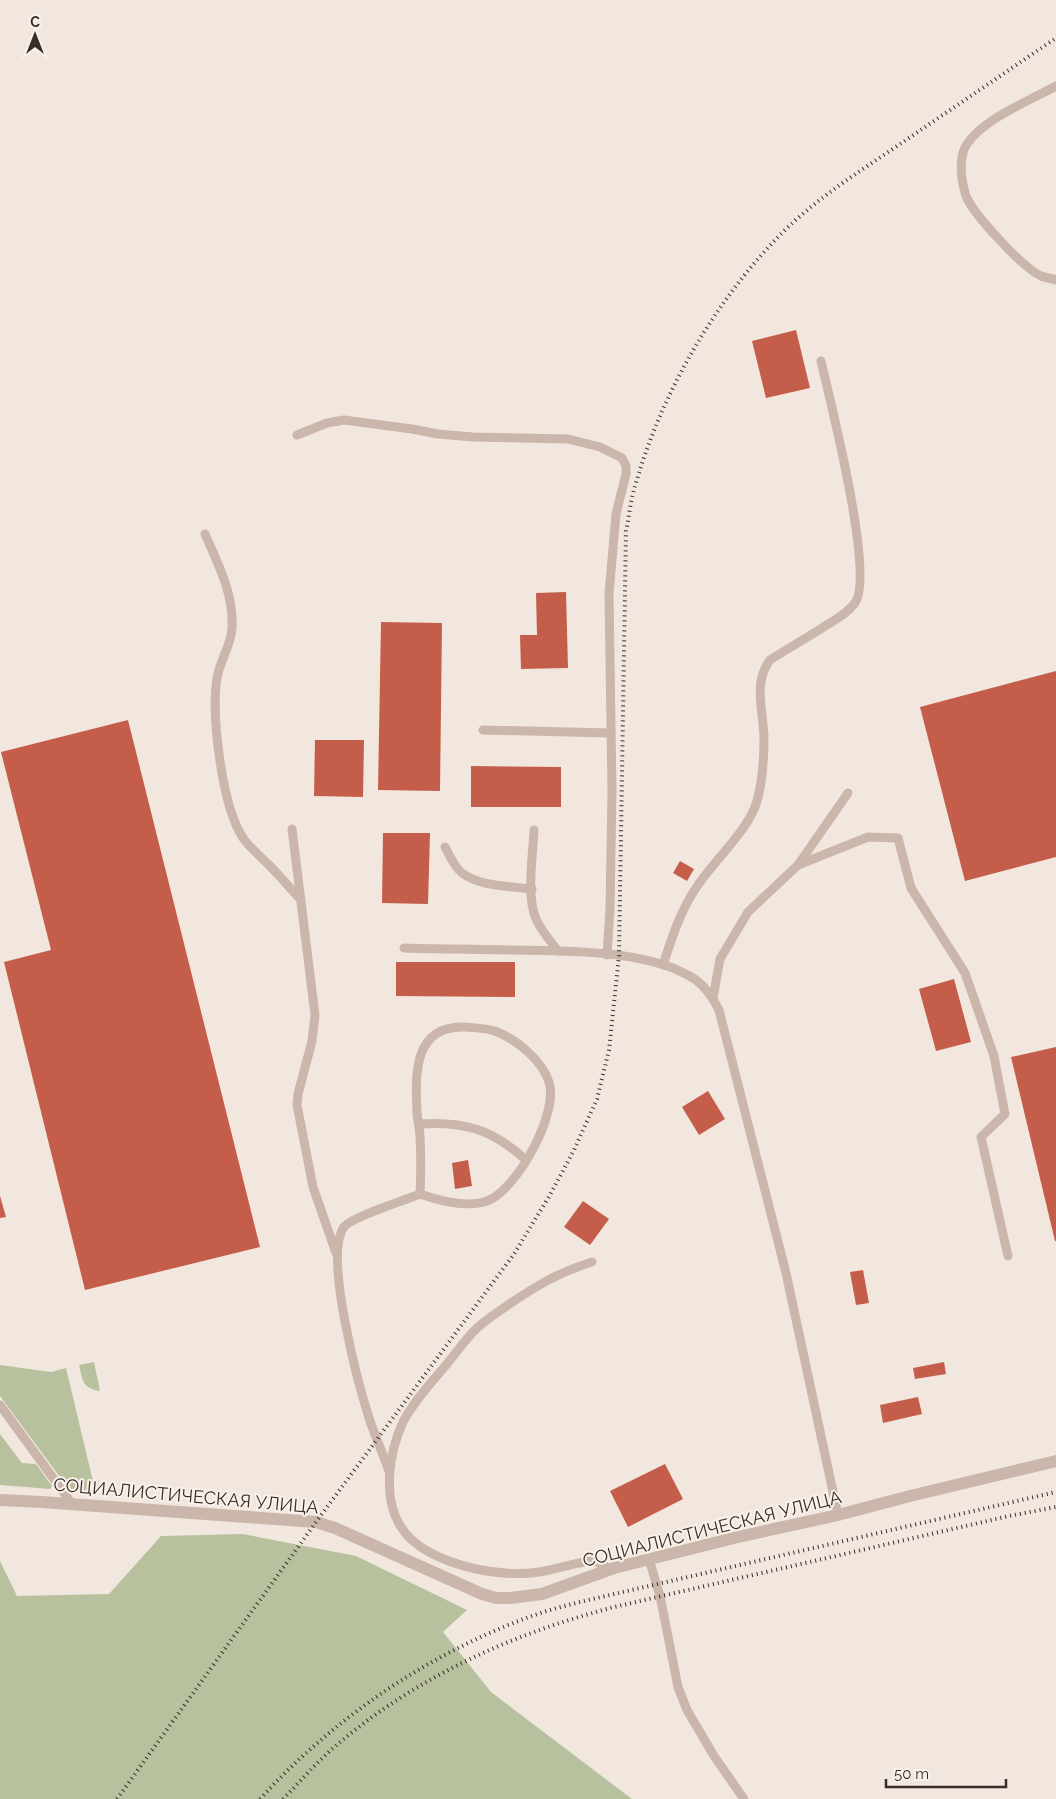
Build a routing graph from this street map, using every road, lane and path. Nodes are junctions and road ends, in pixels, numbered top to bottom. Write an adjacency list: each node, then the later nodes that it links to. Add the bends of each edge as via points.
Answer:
1 (1056, 86): 2 (lane, via 976,132 965,146 962,178 966,196 986,224 1026,265 1040,275)
2 (1056, 280)
3 (821, 361): 18 (lane, via 851,496 861,588 850,610 770,660 763,668 760,693 764,740 757,803 686,904)
4 (297, 435): 7 (lane, via 344,420 446,435 568,439 600,447 622,458 626,474 616,514 609,594)
5 (205, 534): 14 (lane, via 227,587 232,611 230,644 220,665 215,694 220,759 229,806 243,837)
6 (483, 730): 7 (lane)
7 (611, 733): 17 (lane)
8 (848, 793): 12 (lane)
9 (292, 829): 14 (lane)
10 (534, 830): 13 (lane)
11 (445, 846): 13 (lane, via 458,868 471,878)
12 (798, 865): 19 (lane, via 748,912 720,958); 23 (lane, via 868,837 898,838 911,888 965,973 994,1056 1005,1114 981,1137)
13 (532, 889): 16 (lane, via 537,920)
14 (300, 899): 24 (lane, via 314,1015 312,1041 298,1094 298,1117 313,1187)
15 (404, 948): 16 (lane)
16 (558, 951): 17 (lane)
17 (607, 955): 18 (lane)
18 (663, 965): 19 (lane, via 695,980)
19 (713, 998): 31 (lane, via 719,1010 786,1273)
20 (419, 1124): 21 (lane, via 457,1124 479,1129 501,1140); 21 (lane, via 417,1071 427,1042 446,1028 484,1028 505,1036 524,1049 550,1084 550,1102 544,1126); 22 (lane)
21 (526, 1160): 22 (lane, via 502,1191 486,1202 452,1203)
22 (420, 1194): 24 (lane, via 346,1225 340,1233)
23 (1008, 1256)
24 (338, 1258): 28 (lane, via 345,1322 370,1420)
25 (592, 1262): 28 (lane, via 570,1268 540,1283 474,1331 404,1421 392,1452)
26 (0, 1405): 30 (lane)
27 (1056, 1461): 31 (street, СОЦИАЛИСТИЧЕСКАЯ УЛИЦА)
28 (389, 1471): 33 (lane, via 392,1503 401,1527 437,1556 476,1569 506,1573 537,1572 591,1561)
29 (0, 1500): 30 (street, СОЦИАЛИСТИЧЕСКАЯ УЛИЦА)
30 (72, 1504): 33 (street, СОЦИАЛИСТИЧЕСКАЯ УЛИЦА, via 316,1522 496,1598 542,1594)
31 (838, 1515): 32 (street, СОЦИАЛИСТИЧЕСКАЯ УЛИЦА)
32 (649, 1559): 33 (street, СОЦИАЛИСТИЧЕСКАЯ УЛИЦА); 34 (lane, via 660,1596 678,1687 687,1710)
33 (610, 1569)
34 (744, 1799)

